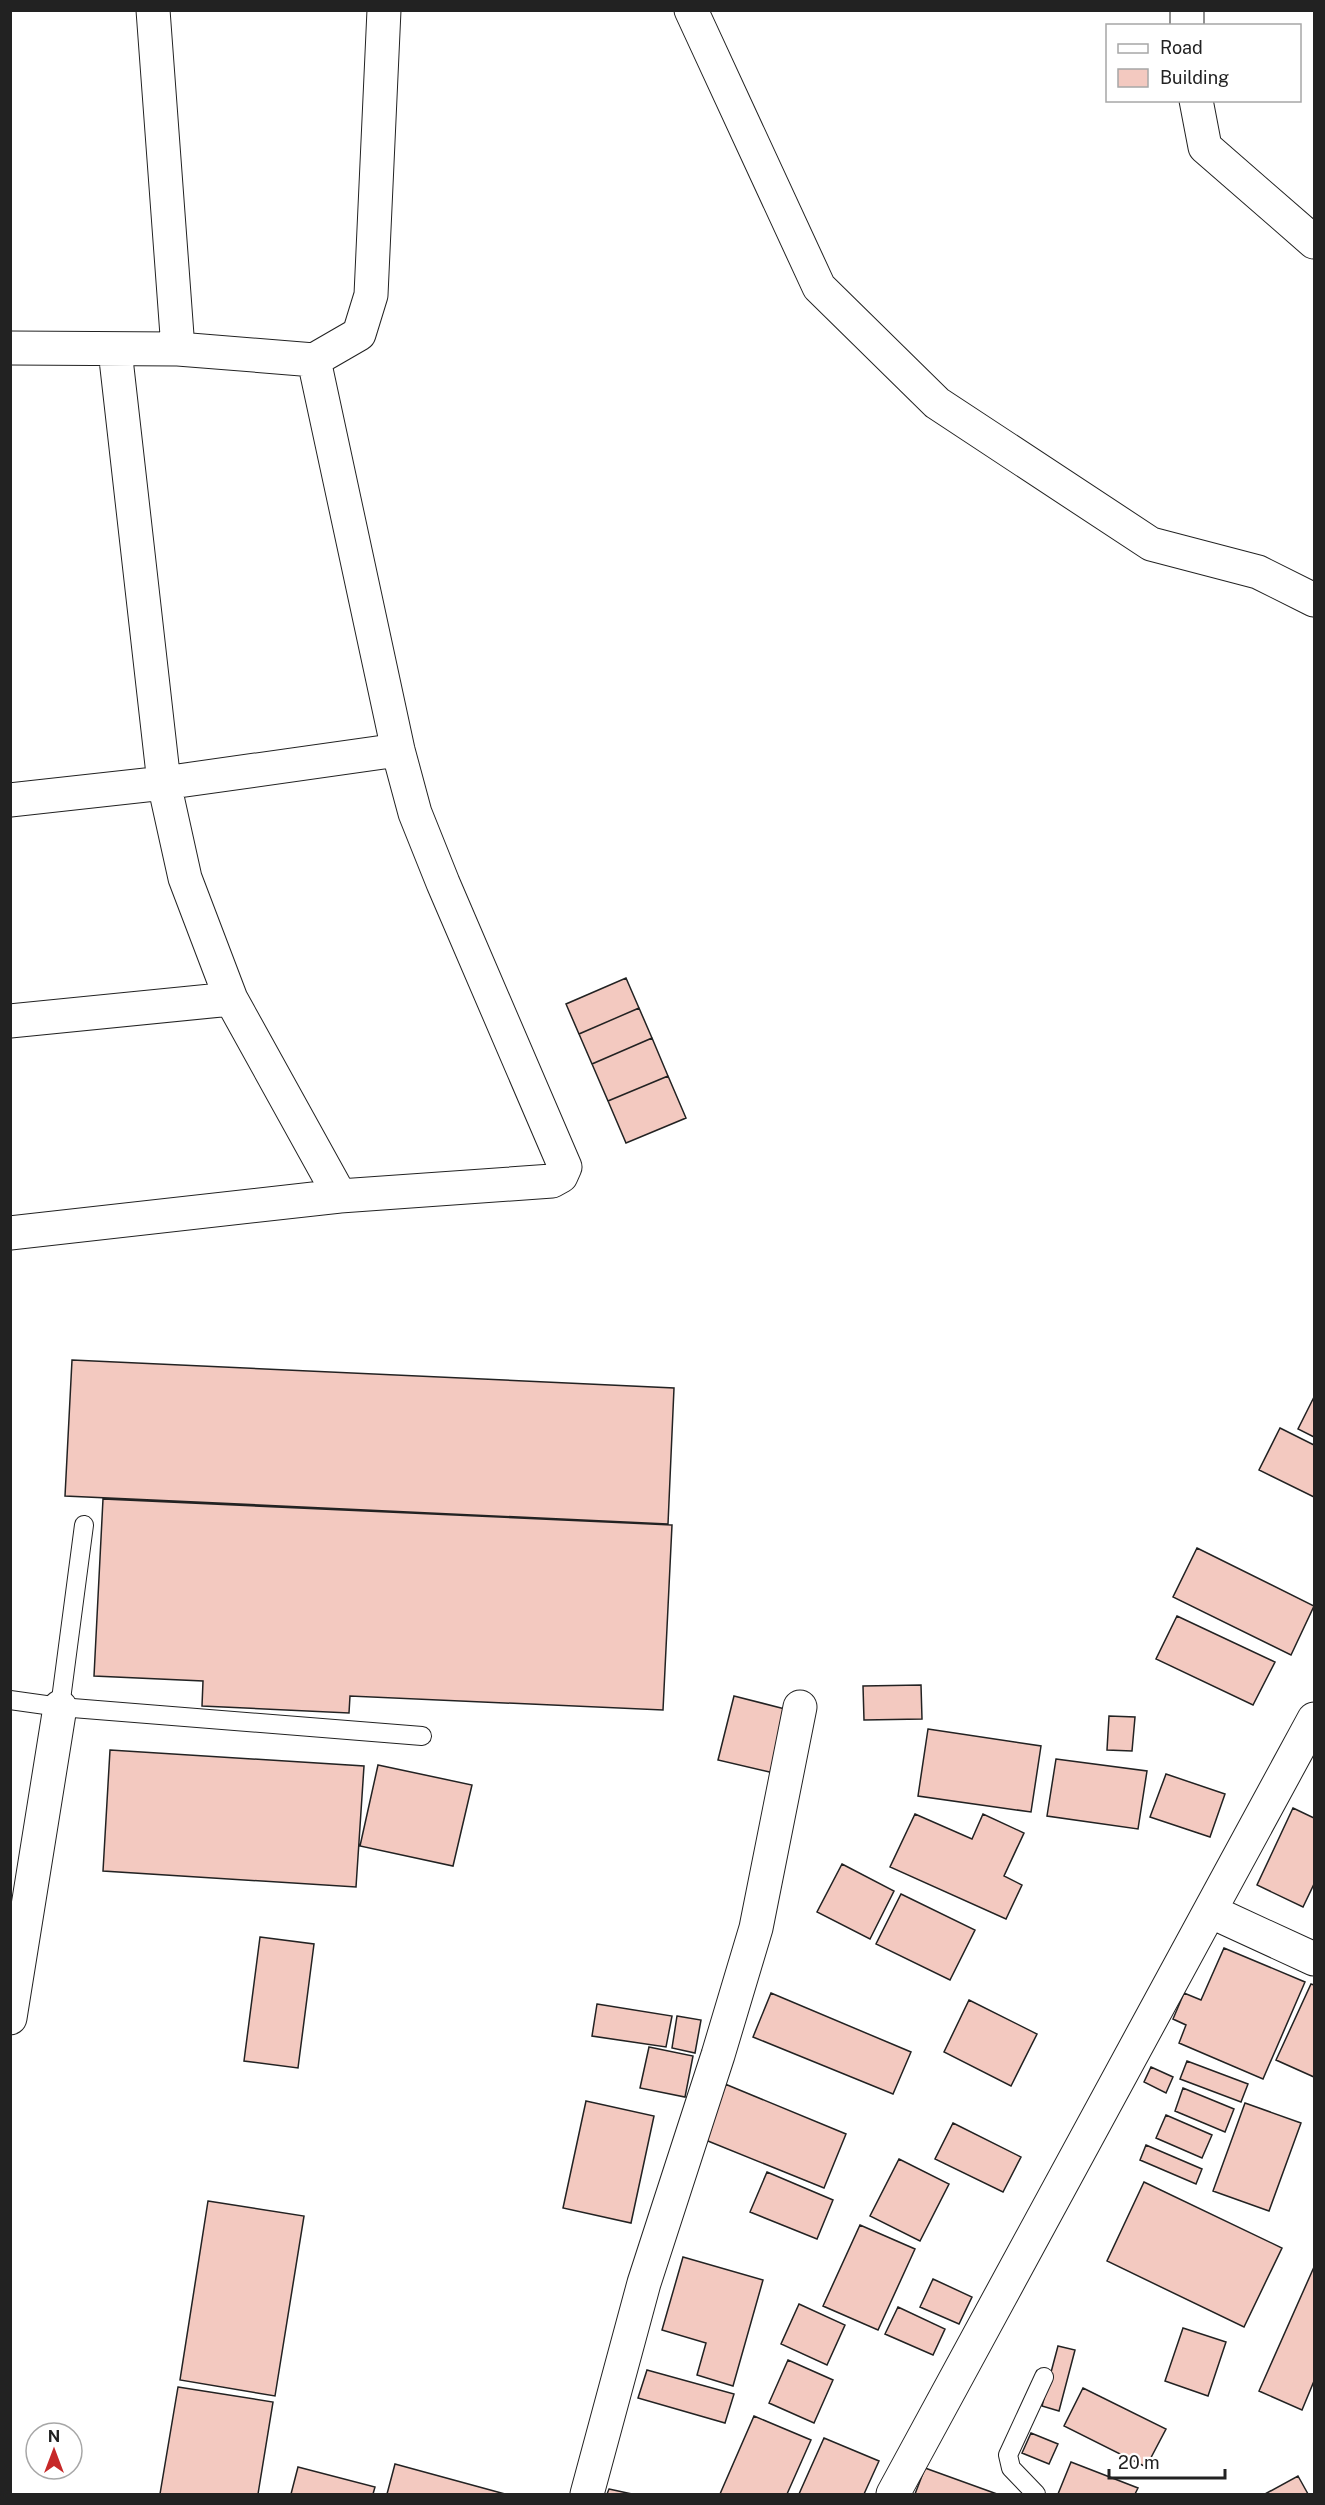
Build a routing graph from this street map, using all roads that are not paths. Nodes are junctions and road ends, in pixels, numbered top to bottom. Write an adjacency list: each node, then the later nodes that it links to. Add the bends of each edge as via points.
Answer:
1 (153, 10): 7 (street)
2 (384, 10): 9 (street, via 371,295 358,334)
3 (691, 10): 10 (street, via 819,287 937,403 1151,544 1258,572)
4 (1196, 102): 5 (street, via 1205,147)
5 (1314, 242)
6 (10, 348): 8 (street)
7 (178, 349): 8 (street); 9 (street)
8 (115, 350): 12 (street)
9 (314, 360): 11 (street)
10 (1314, 600)
11 (398, 750): 12 (street); 16 (street, via 415,813 439,873 565,1167 561,1176 552,1181)
12 (164, 783): 13 (street); 14 (street, via 185,878)
13 (10, 800)
14 (231, 999): 15 (street); 16 (street)
15 (10, 1021)
16 (340, 1196): 17 (street)
17 (10, 1233)
18 (84, 1525): 20 (lane)
19 (10, 1700): 20 (lane)
20 (60, 1707): 23 (lane); 26 (street)
21 (800, 1707): 28 (street, via 756,1928 644,2283)
22 (1314, 1719): 24 (street)
23 (422, 1736)
24 (1212, 1912): 25 (street); 29 (street)
25 (1314, 1959)
26 (10, 2018)
27 (1044, 2377): 30 (lane, via 1008,2455 1011,2468)
28 (587, 2494)
29 (893, 2494)
30 (1036, 2494)

